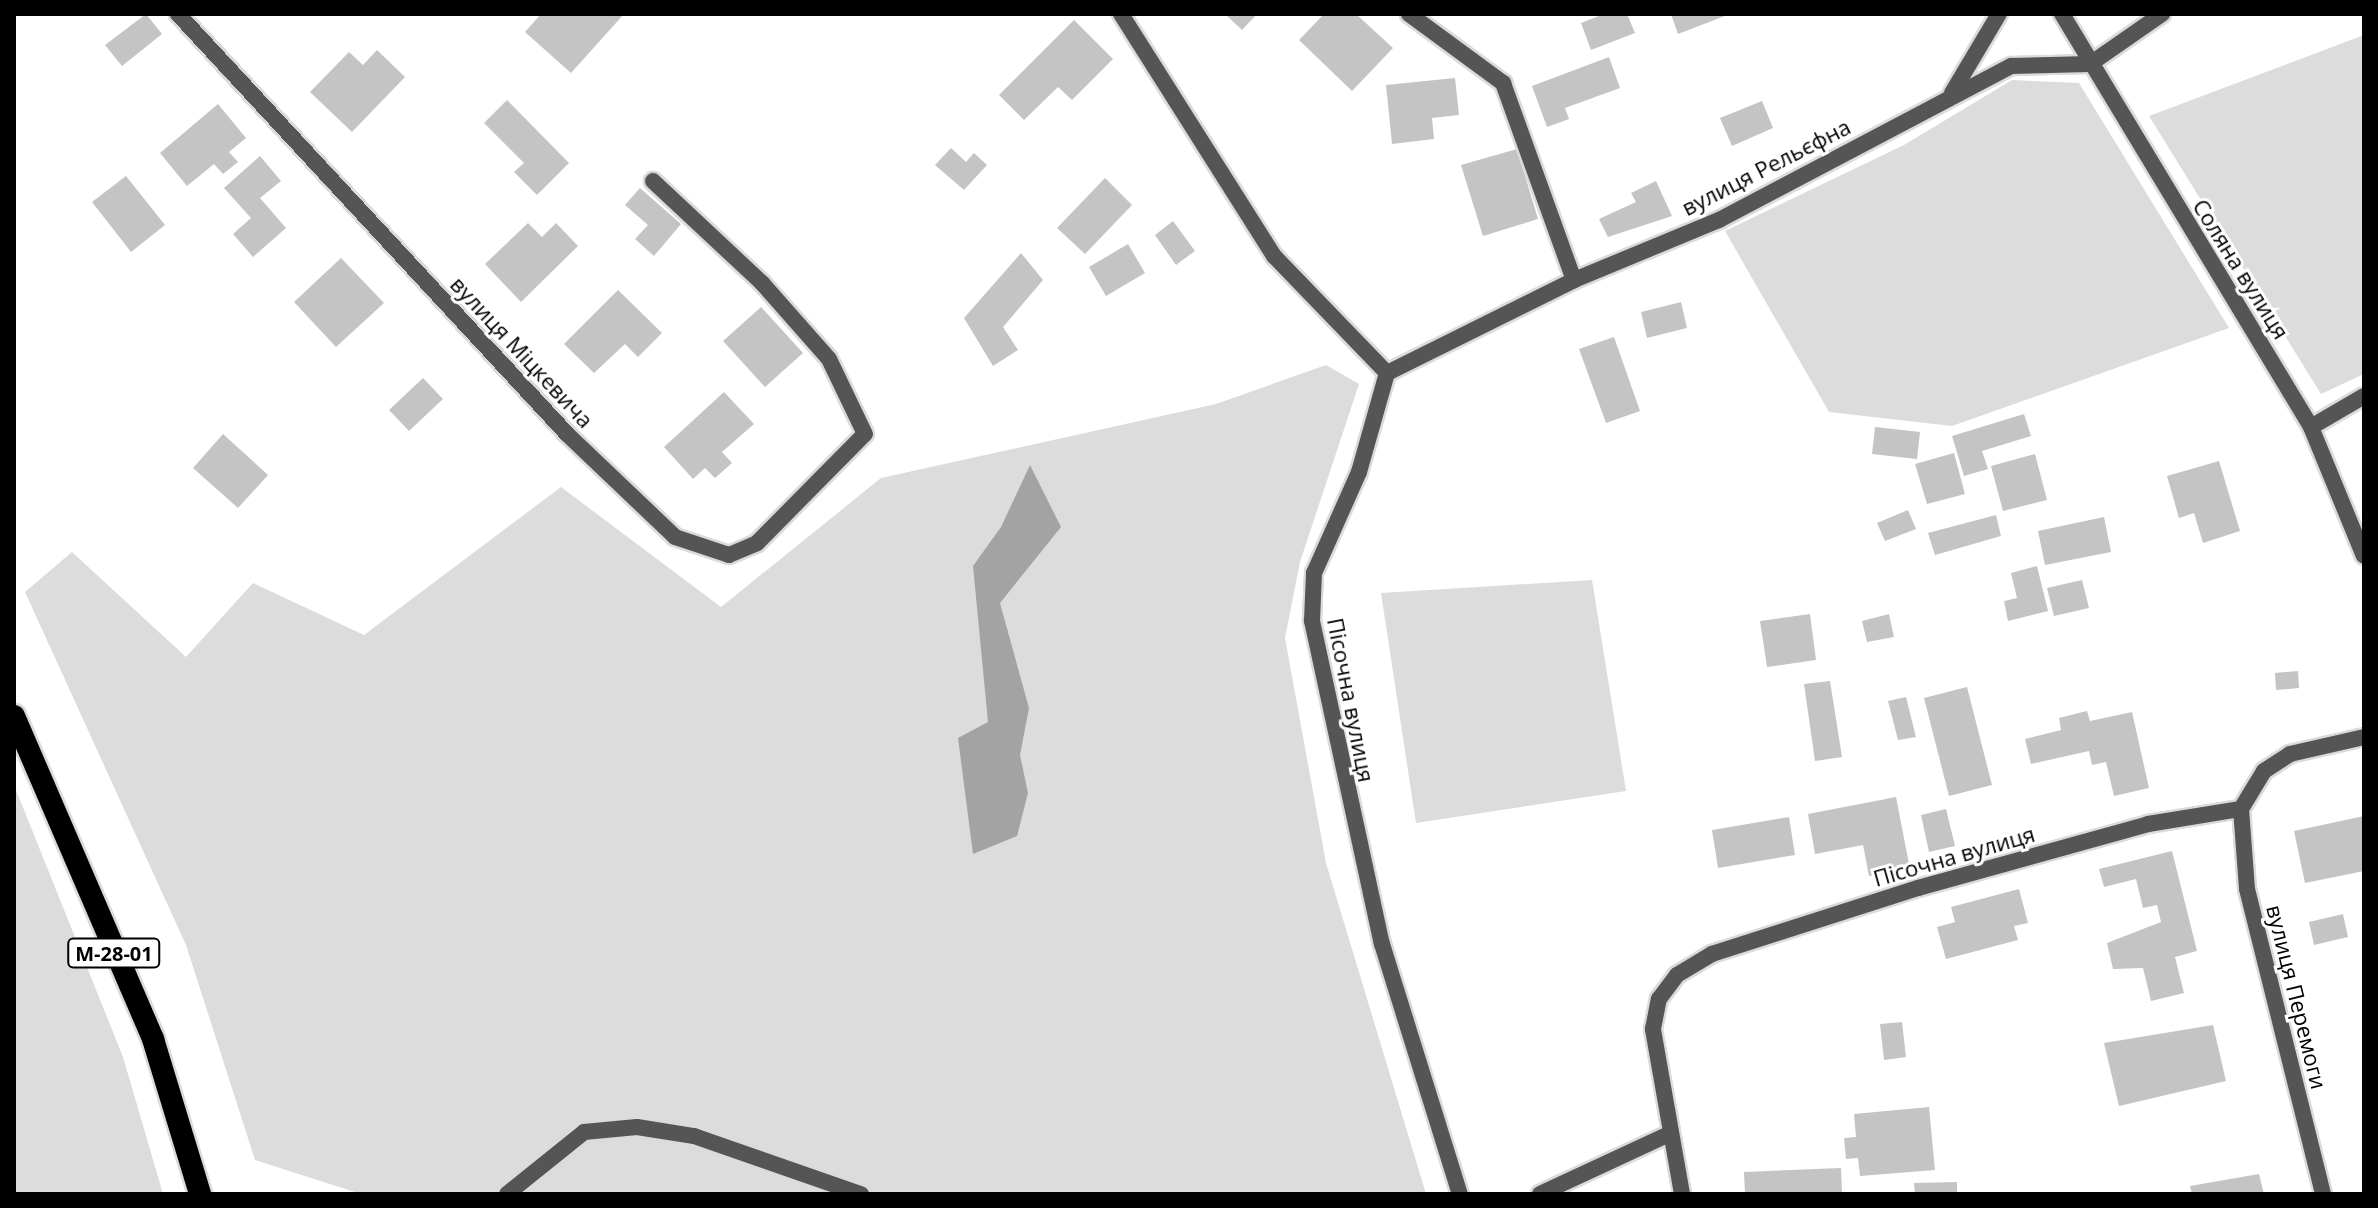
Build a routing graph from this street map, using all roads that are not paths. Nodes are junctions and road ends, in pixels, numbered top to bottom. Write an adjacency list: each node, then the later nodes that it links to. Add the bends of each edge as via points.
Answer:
1 (178, 14): 9 (street, вулиця Міцкевича, via 567,434 675,537 729,555 757,543 865,434 829,359 762,283)
2 (1121, 14): 11 (street, via 1274,256)
3 (1409, 14): 10 (street, via 1503,83)
4 (1999, 14): 8 (street)
5 (2062, 14): 7 (street, Соляна вулиця)
6 (2162, 14): 7 (street)
7 (2090, 64): 8 (street, вулиця Рельєфна, via 2011,66); 13 (street, Соляна вулиця)
8 (1951, 95): 10 (street, вулиця Рельєфна, via 1719,220)
9 (653, 181)
10 (1574, 280): 11 (street, вулиця Рельєфна)
11 (1387, 373): 23 (street, Пісочна вулиця, via 1359,472 1314,573 1312,621 1382,944)
12 (2364, 396): 13 (street)
13 (2311, 427): 14 (street, Соляна вулиця)
14 (2362, 533): 15 (street, Соляна вулиця)
15 (2364, 556)
16 (14, 716): 20 (highway, М-28-01, via 153,1039)
17 (2364, 737): 18 (street, via 2290,754 2264,771)
18 (2241, 809): 19 (street, Пісочна вулиця, via 2133,828 1712,954 1677,975 1659,999 1653,1029); 26 (street, вулиця Перемоги, via 2247,889)
19 (1667, 1135): 24 (street); 25 (street, Пісочна вулиця)
20 (200, 1194)
21 (507, 1194): 22 (street, via 584,1132 637,1127 694,1136)
22 (861, 1194)
23 (1460, 1194)
24 (1540, 1194)
25 (1682, 1194)
26 (2323, 1194)

